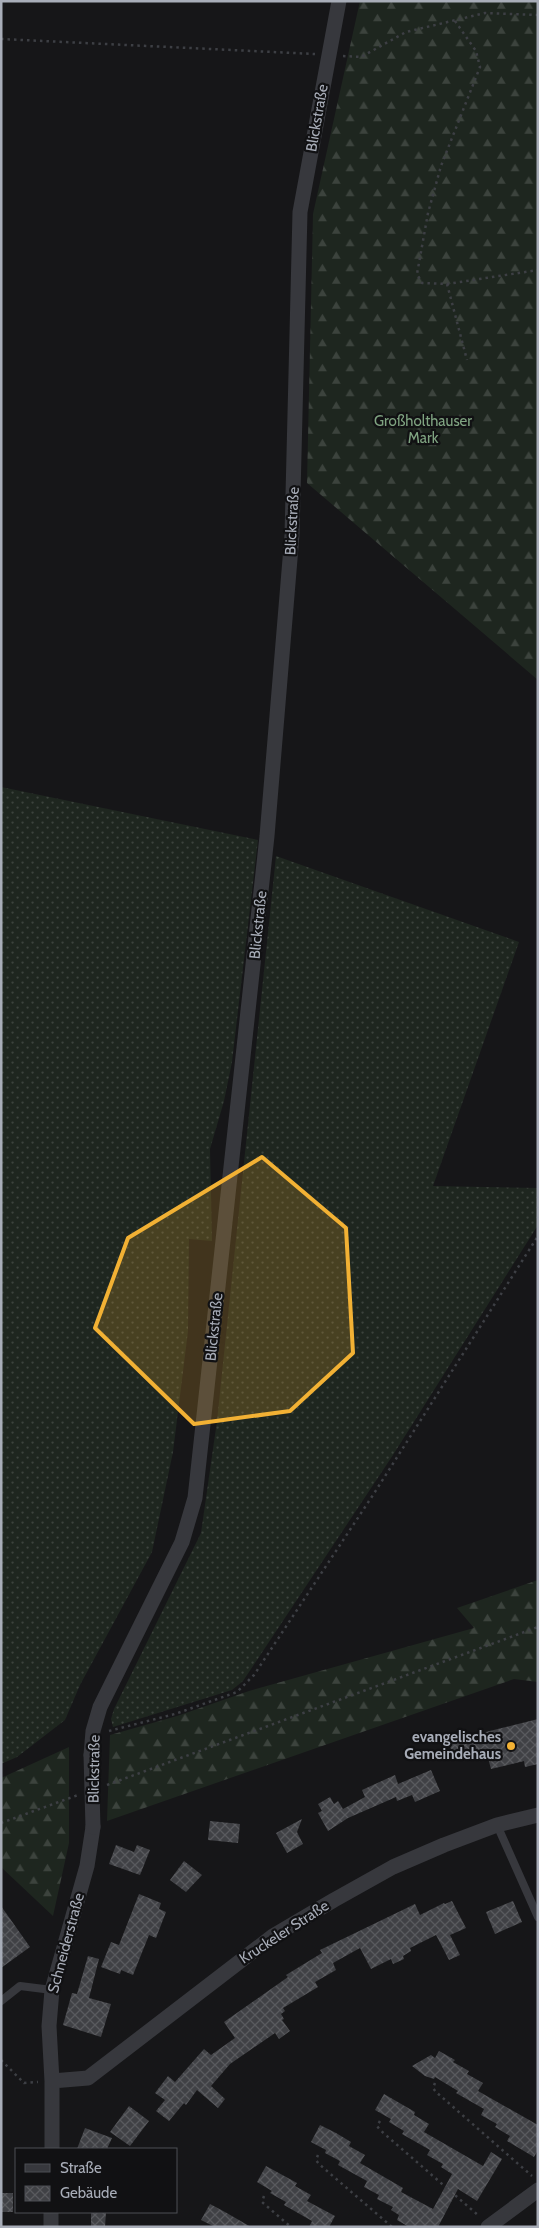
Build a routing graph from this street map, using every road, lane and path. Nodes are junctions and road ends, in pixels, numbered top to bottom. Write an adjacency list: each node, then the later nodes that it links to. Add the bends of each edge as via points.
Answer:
1 (339, 1): 5 (street, Blickstraße)
2 (538, 15): 3 (path, via 485,13)
3 (455, 21): 5 (path, via 406,32 361,56); 7 (path, via 476,51 480,67 441,166 417,274 422,283)
4 (1, 39): 5 (path)
5 (328, 55): 11 (street, Blickstraße, via 300,212 292,535 267,836 195,1498 182,1542 108,1690)
6 (538, 270): 7 (path)
7 (447, 284): 8 (path)
8 (467, 360)
9 (538, 1236): 11 (path, via 254,1675 237,1692 175,1714 112,1730)
10 (538, 1627): 12 (path)
11 (93, 1731): 17 (street, Blickstraße, bridge)
12 (106, 1785)
13 (78, 1795): 15 (path)
14 (538, 1815): 16 (street, Kruckeler Straße)
15 (1, 1822)
16 (497, 1825): 18 (lane); 22 (street, Kruckeler Straße, via 393,1867 334,1900 273,1936 88,2078)
17 (94, 1827): 19 (street, Schneiderstraße, via 87,1866)
18 (538, 1917)
19 (52, 1990): 20 (lane, via 20,1986); 22 (street, Schneiderstraße, via 48,2026)
20 (1, 2001)
21 (1, 2060): 22 (path, via 24,2083)
22 (52, 2082): 25 (street, Schneiderstraße)
23 (435, 2082): 27 (path, via 433,2088 436,2092)
24 (380, 2121): 31 (path, via 377,2126 380,2130)
25 (52, 2148)
26 (318, 2155): 34 (path, via 316,2160 319,2164)
27 (530, 2173)
28 (538, 2190): 35 (street)
29 (264, 2196): 33 (path, via 262,2202)
30 (51, 2213): 32 (street)
31 (477, 2214)
32 (51, 2227)
33 (291, 2227)
34 (392, 2227)
35 (488, 2227)

